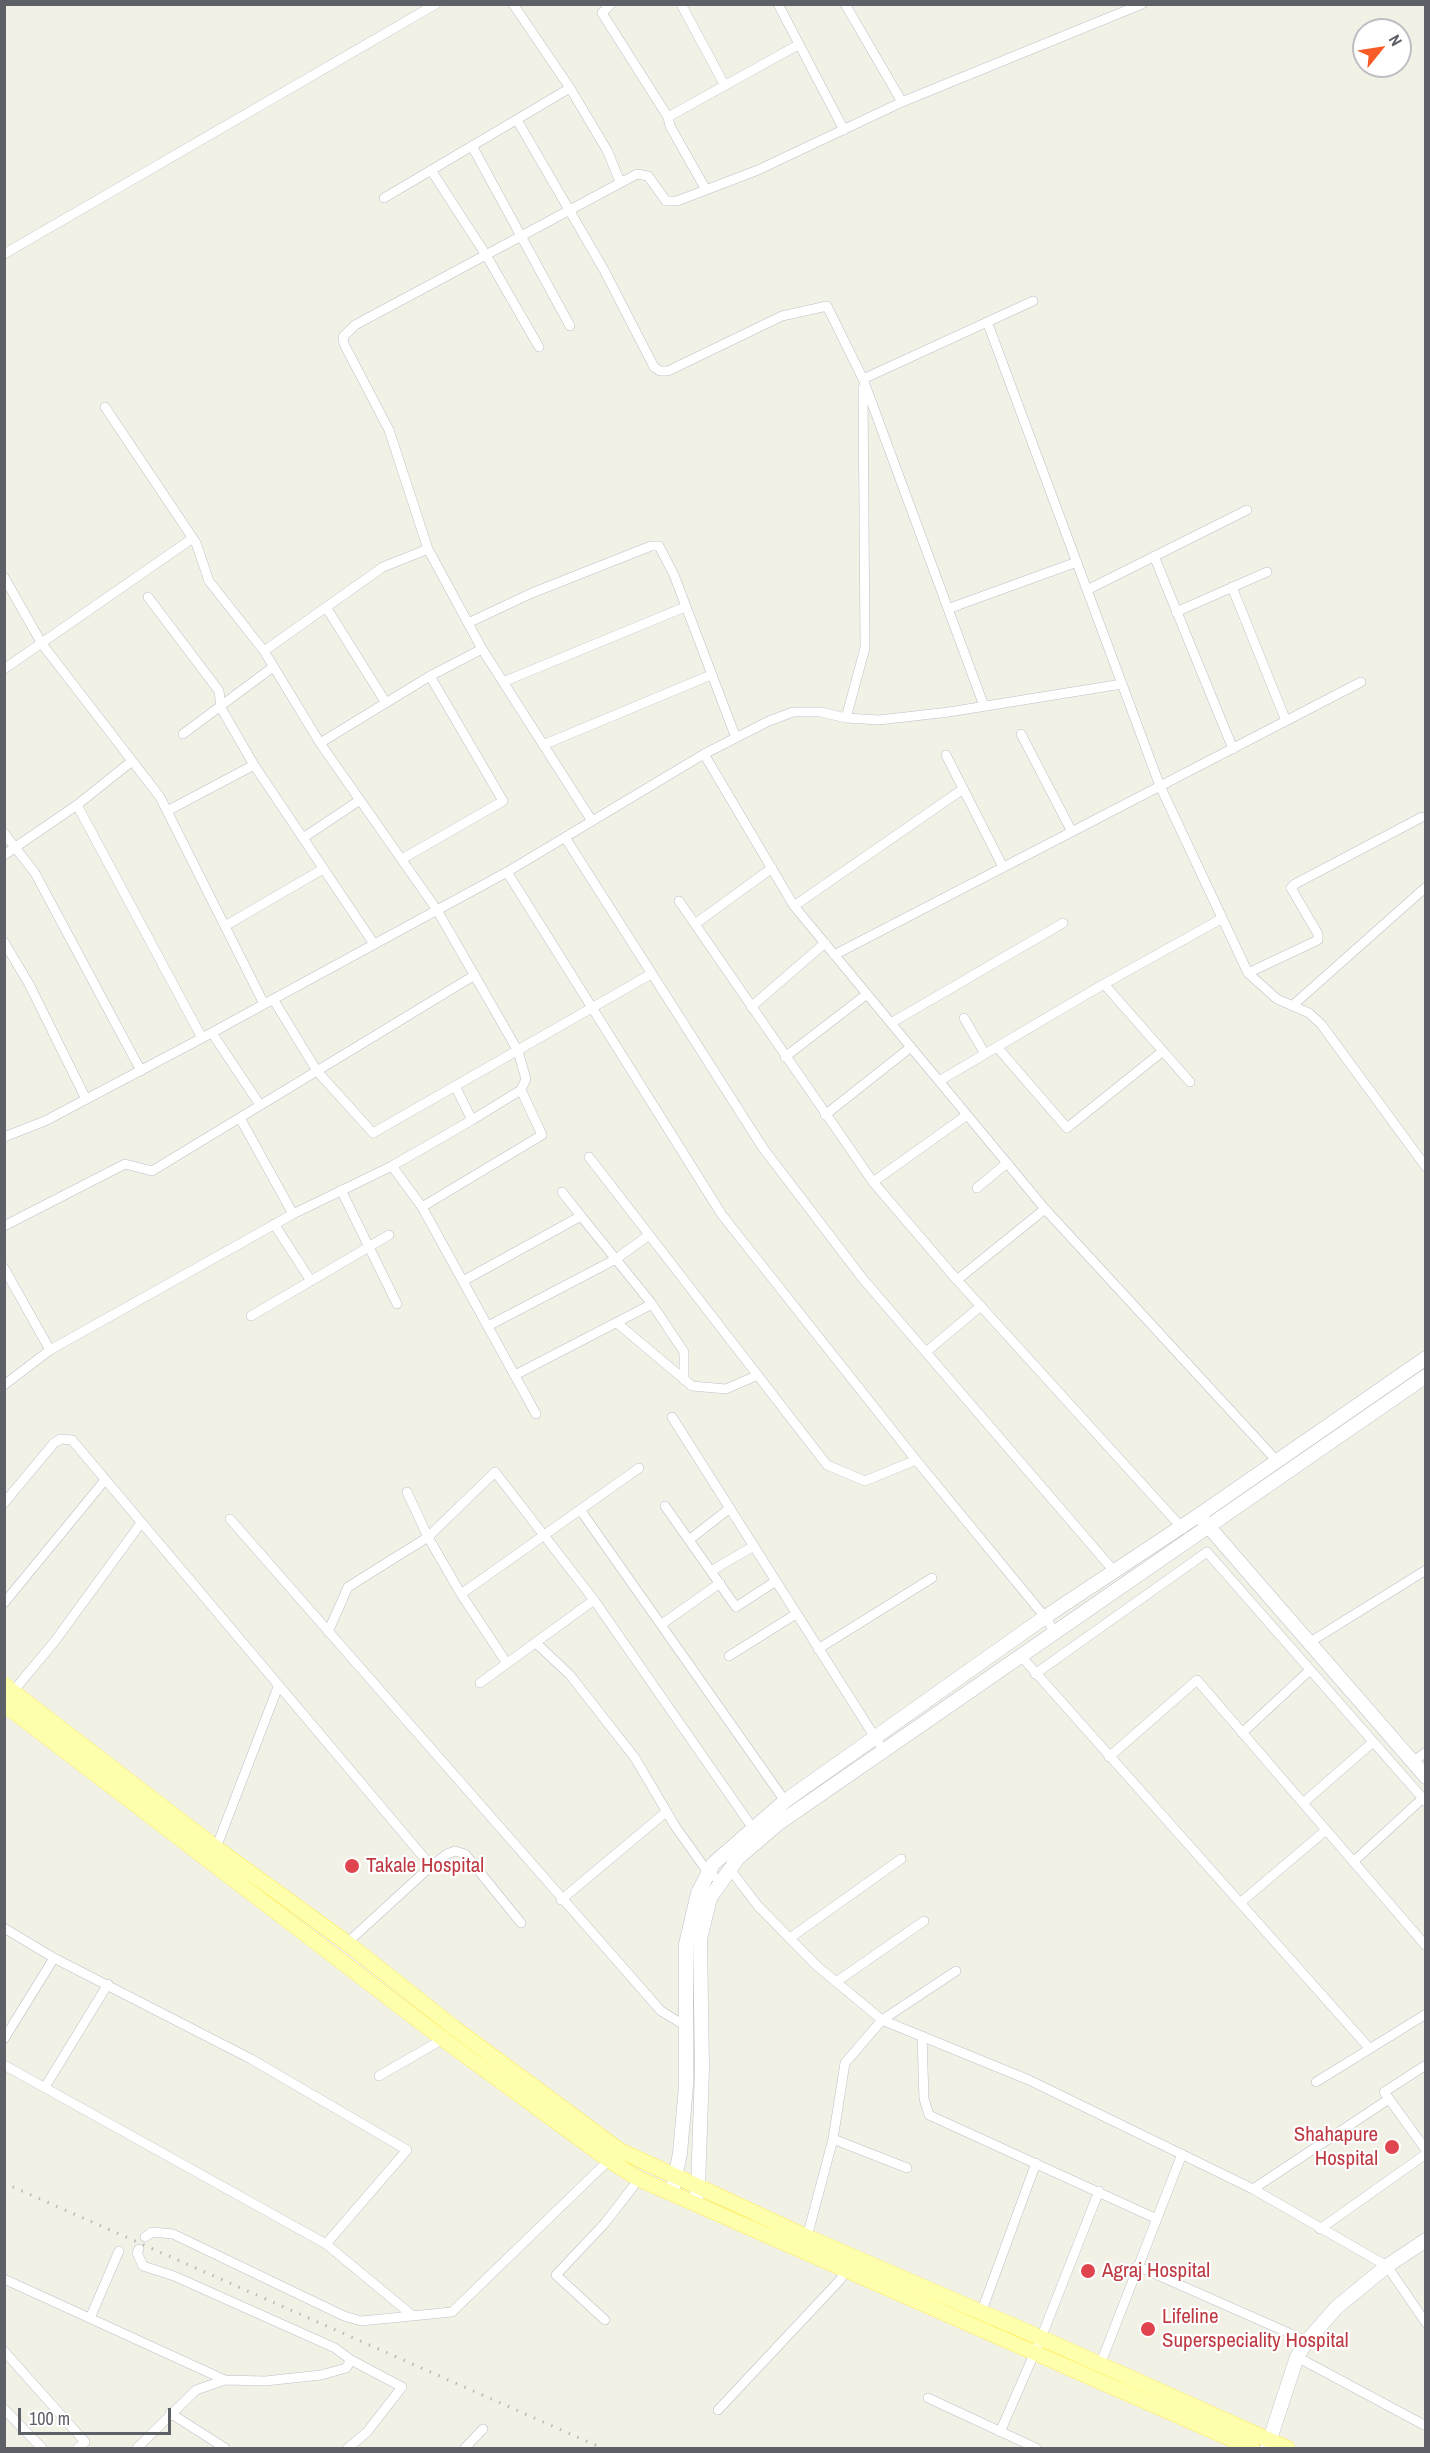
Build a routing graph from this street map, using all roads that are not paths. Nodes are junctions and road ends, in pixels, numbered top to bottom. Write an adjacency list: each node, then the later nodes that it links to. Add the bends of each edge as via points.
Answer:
1 (436, 4): 22 (street)
2 (513, 4): 10 (street)
3 (612, 4): 12 (street, via 602,13)
4 (681, 4): 9 (street)
5 (778, 4): 8 (street)
6 (845, 4): 11 (street)
7 (1142, 4): 11 (street)
8 (798, 45): 9 (street); 14 (street)
9 (724, 84): 12 (street)
10 (570, 88): 13 (street); 17 (street, via 608,152)
11 (902, 102): 14 (street)
12 (668, 117): 18 (street)
13 (517, 120): 15 (street); 20 (street)
14 (844, 130): 18 (street, via 758,170)
15 (472, 146): 16 (street); 21 (street)
16 (432, 170): 19 (street); 23 (street)
17 (620, 182): 18 (street, via 637,174 648,176 666,201 677,201); 20 (street)
18 (705, 188)
19 (384, 198)
20 (570, 211): 21 (street); 28 (street, via 654,367 660,371 668,371 782,316 827,306)
21 (522, 238): 23 (street); 26 (street)
22 (4, 254)
23 (486, 255): 27 (street); 32 (street, via 355,325 343,337 389,430)
24 (1033, 301): 25 (street)
25 (988, 324): 28 (street); 34 (street)
26 (570, 326)
27 (539, 347)
28 (863, 379): 42 (street); 58 (street, via 865,648)
29 (105, 407): 31 (street)
30 (1247, 510): 33 (street)
31 (193, 538): 45 (street); 47 (street, via 208,581)
32 (428, 549): 40 (street, via 383,567); 44 (street)
33 (1154, 556): 38 (street); 43 (street)
34 (1077, 562): 38 (street); 42 (street)
35 (1268, 572): 37 (street)
36 (4, 576): 45 (street)
37 (1232, 588): 43 (street); 59 (street)
38 (1087, 590): 54 (street)
39 (148, 597): 57 (street, via 219,691)
40 (326, 607): 47 (street); 55 (street)
41 (685, 607): 44 (street, via 663,551 659,546 651,546); 50 (street); 52 (street)
42 (950, 608): 56 (street)
43 (1176, 612): 65 (street)
44 (468, 623): 46 (street)
45 (42, 644): 49 (street); 68 (street)
46 (482, 649): 51 (street); 52 (street)
47 (264, 651): 48 (street)
48 (273, 667): 57 (street); 63 (street)
49 (4, 669)
50 (711, 675): 62 (street); 64 (street)
51 (430, 676): 55 (street); 83 (street, via 502,801)
52 (503, 682): 64 (street)
53 (1361, 682): 59 (street)
54 (1122, 684): 56 (street); 70 (street)
55 (386, 703): 63 (street)
56 (984, 706): 58 (street, via 879,720)
57 (221, 708): 60 (street); 69 (street)
58 (846, 718): 62 (street, via 821,712 793,712)
59 (1286, 721): 65 (street)
60 (183, 734)
61 (1021, 734): 77 (street)
62 (736, 738): 66 (street)
63 (320, 743): 72 (street)
64 (543, 745): 76 (street)
65 (1233, 749): 70 (street)
66 (704, 754): 76 (street); 85 (street)
67 (946, 754): 71 (street)
68 (132, 761): 73 (street); 74 (street)
69 (254, 765): 74 (street); 79 (street)
70 (1160, 786): 77 (street); 92 (street)
71 (963, 789): 84 (street); 90 (street)
72 (360, 800): 79 (street); 83 (street)
73 (77, 805): 81 (street); 113 (street)
74 (167, 811): 95 (street)
75 (1422, 817): 100 (street, via 1295,884 1291,888 1318,940)
76 (592, 821): 80 (street)
77 (1072, 832): 84 (street)
78 (4, 833): 81 (street)
79 (303, 838): 86 (street)
80 (566, 839): 87 (street); 101 (street)
81 (15, 847): 82 (street); 120 (street, via 35,873)
82 (4, 855)
83 (402, 859): 91 (street)
84 (1003, 867): 99 (street)
85 (772, 868): 90 (street); 94 (street)
86 (323, 869): 95 (street); 98 (street)
87 (507, 872): 91 (street); 109 (street)
88 (1425, 887): 107 (street)
89 (679, 901): 94 (street)
90 (794, 906): 97 (street)
91 (437, 910): 98 (street); 102 (street)
92 (1221, 919): 100 (street); 103 (street)
93 (1063, 922): 111 (street)
94 (695, 924): 108 (street)
95 (225, 926): 106 (street)
96 (4, 942): 126 (street)
97 (825, 943): 99 (street); 108 (street)
98 (374, 944): 105 (street)
99 (834, 955): 104 (street)
100 (1248, 973): 107 (street, via 1264,989)
101 (651, 974): 109 (street); 162 (street, via 763,1148 862,1279)
102 (475, 975): 116 (street); 121 (street)
103 (1104, 984): 115 (street); 117 (street)
104 (867, 994): 111 (street); 119 (street)
105 (273, 999): 106 (street); 121 (street)
106 (264, 1004): 112 (street)
107 (1292, 1006): 136 (street, via 1309,1013 1321,1024)
108 (751, 1007): 119 (street)
109 (593, 1009): 116 (street); 171 (street, via 722,1215)
110 (963, 1018): 118 (street)
111 (891, 1023): 114 (street)
112 (212, 1033): 113 (street); 127 (street)
113 (202, 1038): 120 (street)
114 (910, 1047): 122 (street); 128 (street)
115 (997, 1047): 117 (street, via 1067,1128); 118 (street)
116 (518, 1051): 124 (street); 125 (street, via 526,1079)
117 (1163, 1051): 123 (street)
118 (985, 1054): 122 (street)
119 (785, 1057): 128 (street)
120 (141, 1071): 126 (street)
121 (317, 1071): 124 (street, via 373,1133); 127 (street)
122 (939, 1081): 129 (street)
123 (1190, 1082)
124 (455, 1086): 131 (street)
125 (521, 1090): 131 (street); 141 (street, via 542,1136)
126 (86, 1099): 132 (street)
127 (260, 1105): 130 (street)
128 (825, 1115): 137 (street)
129 (968, 1115): 134 (street); 137 (street)
130 (240, 1118): 143 (street); 146 (street, via 152,1171 125,1164)
131 (472, 1120): 135 (street)
132 (4, 1137)
133 (589, 1158): 148 (street)
134 (1007, 1163): 138 (street); 142 (street)
135 (392, 1166): 139 (street); 141 (street)
136 (1425, 1167)
137 (873, 1182): 152 (street)
138 (977, 1188)
139 (341, 1190): 143 (street); 149 (street)
140 (562, 1192): 144 (street)
141 (422, 1207): 154 (street)
142 (1045, 1209): 152 (street); 172 (street)
143 (293, 1214): 145 (street)
144 (581, 1216): 150 (street); 154 (street)
145 (274, 1224): 153 (street); 161 (street)
146 (4, 1226)
147 (389, 1235): 149 (street)
148 (649, 1235): 150 (street); 165 (street)
149 (368, 1247): 153 (street); 155 (street)
150 (616, 1259): 156 (street); 160 (street)
151 (4, 1268): 161 (street)
152 (957, 1280): 157 (street)
153 (311, 1281): 158 (street)
154 (463, 1281): 160 (street)
155 (397, 1304)
156 (652, 1304): 159 (street); 167 (street, via 684,1352)
157 (981, 1306): 162 (street); 183 (street)
158 (251, 1316)
159 (617, 1323): 164 (street); 167 (street)
160 (488, 1326): 164 (street)
161 (50, 1350): 168 (street)
162 (926, 1352): 190 (street)
163 (1425, 1358): 172 (main road)
164 (515, 1375): 169 (street)
165 (758, 1375): 167 (street, via 726,1389 692,1386); 171 (street, via 827,1465 865,1481)
166 (1425, 1376): 181 (main road)
167 (684, 1380)
168 (4, 1385)
169 (536, 1414)
170 (672, 1418): 178 (street)
171 (916, 1460): 198 (street)
172 (1276, 1461): 181 (main road)
173 (639, 1468): 179 (street)
174 (105, 1480): 176 (street, via 72,1440 61,1438); 182 (street); 196 (street)
175 (406, 1492): 185 (street)
176 (4, 1503)
177 (665, 1506): 186 (street)
178 (730, 1508): 186 (street); 187 (street)
179 (581, 1511): 184 (street); 199 (street)
180 (230, 1519): 201 (street)
181 (1203, 1520): 183 (main road); 202 (main road)
182 (141, 1523): 211 (street); 212 (street, via 54,1641)
183 (1185, 1532): 190 (main road); 200 (main road)
184 (546, 1536): 185 (street, via 495,1472); 194 (street); 195 (street)
185 (428, 1537): 194 (street); 201 (street, via 348,1587)
186 (689, 1540): 188 (street)
187 (754, 1546): 188 (street); 192 (street)
188 (711, 1570): 193 (street)
189 (1425, 1570): 202 (street)
190 (1114, 1571): 198 (main road)
191 (932, 1578): 204 (street)
192 (776, 1581): 193 (street, via 736,1607); 197 (street)
193 (720, 1583): 199 (street)
194 (461, 1594): 207 (street)
195 (594, 1600): 203 (street); 224 (street)
196 (4, 1603)
197 (796, 1614): 204 (street); 206 (street)
198 (1045, 1617): 200 (street); 215 (main road)
199 (662, 1624): 221 (street)
200 (1054, 1631): 205 (main road)
201 (328, 1632): 233 (street)
202 (1310, 1642): 218 (main road)
203 (536, 1643): 207 (street); 223 (street, via 570,1675 635,1758)
204 (818, 1649): 215 (street)
205 (1020, 1655): 209 (street); 215 (main road)
206 (729, 1656)
207 (506, 1662): 210 (street)
208 (1310, 1670): 209 (street, via 1207,1552); 213 (street); 214 (street)
209 (1035, 1674): 217 (street)
210 (480, 1683)
211 (278, 1687): 226 (street); 229 (street)
212 (7, 1695): 226 (main road); 250 (main road)
213 (1242, 1733): 217 (street, via 1197,1680); 222 (street)
214 (1373, 1742): 220 (street); 222 (street)
215 (879, 1744): 221 (main road); 230 (main road, via 757,1839)
216 (1425, 1752): 218 (street)
217 (1109, 1757): 234 (street)
218 (1413, 1762): 219 (main road)
219 (1425, 1777)
220 (1424, 1800): 228 (street)
221 (785, 1801): 224 (main road)
222 (1303, 1803): 225 (street)
223 (666, 1812): 231 (street); 233 (street)
224 (752, 1827): 231 (main road)
225 (1326, 1830): 228 (street); 234 (street)
226 (216, 1848): 239 (main road)
227 (902, 1859): 238 (street)
228 (1353, 1862): 240 (street)
229 (431, 1866): 236 (street, via 455,1851 465,1854); 239 (street)
230 (729, 1868): 232 (main road); 238 (street, via 758,1906)
231 (707, 1871): 232 (street); 247 (main road, via 686,1944)
232 (720, 1881): 266 (main road, via 710,1898 700,1939 702,2068)
233 (561, 1900): 247 (street, via 660,2011)
234 (1240, 1903): 251 (street)
235 (924, 1921): 243 (street)
236 (521, 1923)
237 (4, 1928): 241 (street)
238 (790, 1938): 243 (street)
239 (347, 1944): 264 (main road, via 581,2124 619,2150)
240 (1425, 1946)
241 (54, 1958): 244 (street); 249 (street)
242 (956, 1971): 246 (street)
243 (836, 1982): 246 (street)
244 (108, 1984): 256 (street); 276 (street, via 251,2059 407,2150)
245 (1425, 2014): 251 (street)
246 (882, 2020): 248 (street); 258 (street, via 845,2063)
247 (686, 2026): 264 (main road, via 686,2086)
248 (922, 2036): 260 (street, via 1029,2080); 262 (street, via 924,2099 930,2115)
249 (4, 2039)
250 (443, 2039): 254 (street); 261 (main road)
251 (1370, 2049): 255 (street)
252 (4, 2065): 256 (street)
253 (1425, 2065): 257 (street, via 1384,2092)
254 (379, 2076)
255 (1316, 2082)
256 (45, 2087): 276 (street)
257 (1389, 2099): 259 (street); 267 (street)
258 (833, 2139): 263 (street); 274 (street)
259 (1425, 2152): 272 (street)
260 (1182, 2154): 267 (street); 271 (street)
261 (609, 2160): 265 (main road); 284 (street, via 452,2312)
262 (1036, 2163): 268 (street); 283 (street)
263 (907, 2168)
264 (675, 2177): 266 (main road); 269 (main road)
265 (639, 2180): 269 (main road); 286 (street, via 556,2275)
266 (698, 2188): 270 (main road); 274 (main road)
267 (1253, 2189): 272 (street)
268 (1099, 2191): 271 (street); 289 (street)
269 (672, 2194): 270 (main road)
270 (695, 2204): 281 (main road)
271 (1157, 2219): 279 (street)
272 (1320, 2229): 280 (street)
273 (145, 2237): 284 (street, via 152,2232 173,2234 360,2321)
274 (807, 2237): 283 (main road)
275 (1425, 2240): 280 (main road)
276 (326, 2244): 284 (street)
277 (139, 2249): 292 (street, via 143,2266 335,2348)
278 (119, 2251): 285 (street)
279 (1137, 2266): 288 (street); 293 (street)
280 (1387, 2266): 287 (street); 288 (main road, via 1337,2307)
281 (846, 2269): 289 (main road); 297 (street)
282 (4, 2279): 285 (street)
283 (981, 2313): 289 (main road)
284 (413, 2316)
285 (90, 2318): 294 (street)
286 (605, 2320)
287 (1425, 2323)
288 (1308, 2341): 291 (main road)
289 (1038, 2345): 293 (main road); 301 (street); 310 (main road)
290 (4, 2351): 304 (street, via 85,2442)
291 (1297, 2356): 299 (street); 302 (main road)
292 (351, 2360): 294 (street, via 346,2368 336,2372 300,2379); 307 (street, via 402,2387 367,2432)
293 (1100, 2365): 302 (main road)
294 (225, 2380): 298 (street, via 196,2390)
295 (928, 2398): 301 (street)
296 (4, 2409): 303 (street)
297 (718, 2410)
298 (170, 2413): 305 (street); 306 (street)
299 (1425, 2426)
300 (483, 2429): 308 (street)
301 (1000, 2432): 309 (street)
302 (1268, 2445): 311 (main road)
303 (42, 2448)
304 (78, 2448)
305 (137, 2448)
306 (225, 2448)
307 (348, 2448)
308 (465, 2448)
309 (1036, 2448)
310 (1252, 2448)
311 (1287, 2448)

